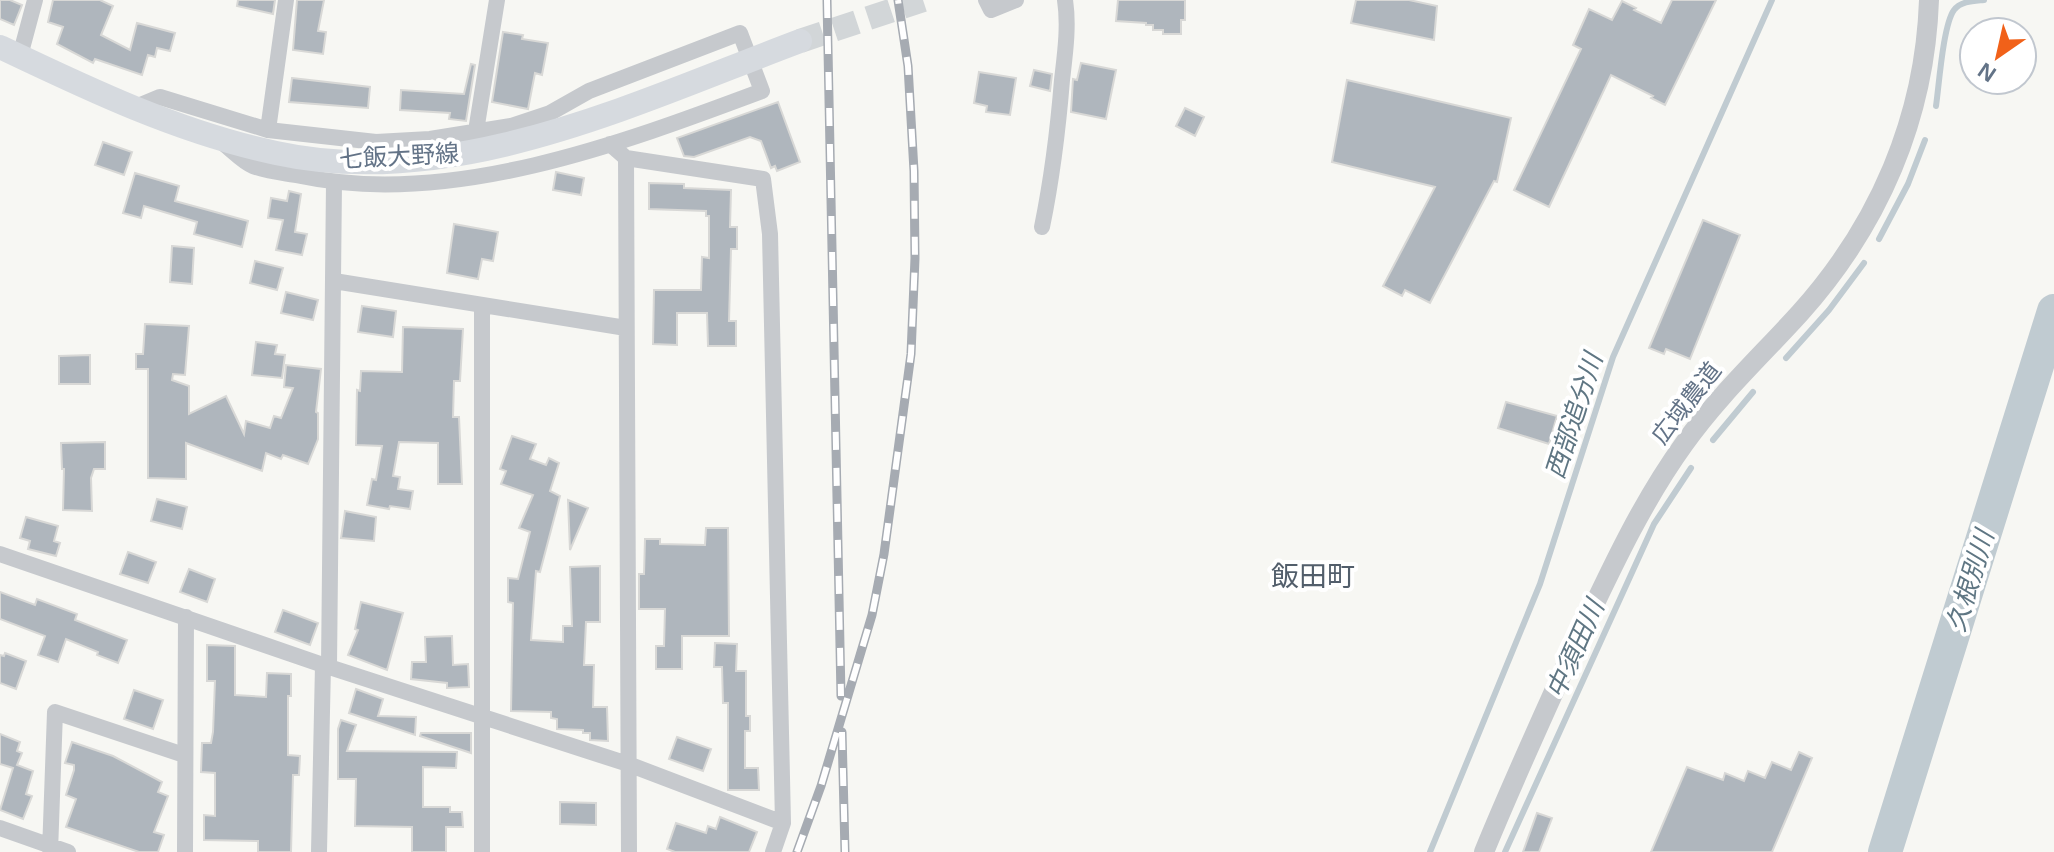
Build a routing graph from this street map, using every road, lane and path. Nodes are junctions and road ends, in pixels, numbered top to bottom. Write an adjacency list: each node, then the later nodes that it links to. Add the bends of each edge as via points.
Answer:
1 (35, 0): 9 (street)
2 (286, 0): 11 (street)
3 (497, 0): 12 (street)
4 (986, 0): 5 (street, via 991,10)
5 (1016, 0)
6 (1065, 0): 17 (street, via 1056,154)
7 (1929, 0): 36 (street, 広域農道, via 1912,116 1872,216 1837,270 1684,443 1643,509 1543,714)
8 (800, 41): 13 (main road, 七飯大野線, via 531,139 436,159 336,161 278,154)
9 (10, 51): 10 (main road, 七飯大野線)
10 (136, 107): 11 (street, via 160,97); 13 (main road, 七飯大野線)
11 (268, 130): 12 (street, via 376,142)
12 (476, 131): 14 (street, via 550,113 589,91 740,33 762,91)
13 (216, 138): 16 (street, via 253,166)
14 (610, 144): 15 (street); 16 (street, via 465,180)
15 (626, 158): 20 (street); 27 (street, via 763,179 770,234)
16 (334, 183): 18 (street)
17 (1042, 227)
18 (334, 281): 19 (street); 23 (street)
19 (482, 305): 20 (street); 24 (street)
20 (626, 328): 26 (street)
21 (0, 554): 22 (street)
22 (186, 617): 23 (street); 25 (street)
23 (326, 666): 24 (street); 32 (street)
24 (481, 716): 26 (street); 33 (street)
25 (184, 755): 29 (street, via 55,712); 31 (street)
26 (628, 764): 27 (street); 34 (street)
27 (783, 823): 35 (street)
28 (0, 828): 29 (street)
29 (50, 849): 30 (street)
30 (68, 852)
31 (185, 852)
32 (319, 852)
33 (482, 852)
34 (629, 852)
35 (773, 852)
36 (1484, 852)

